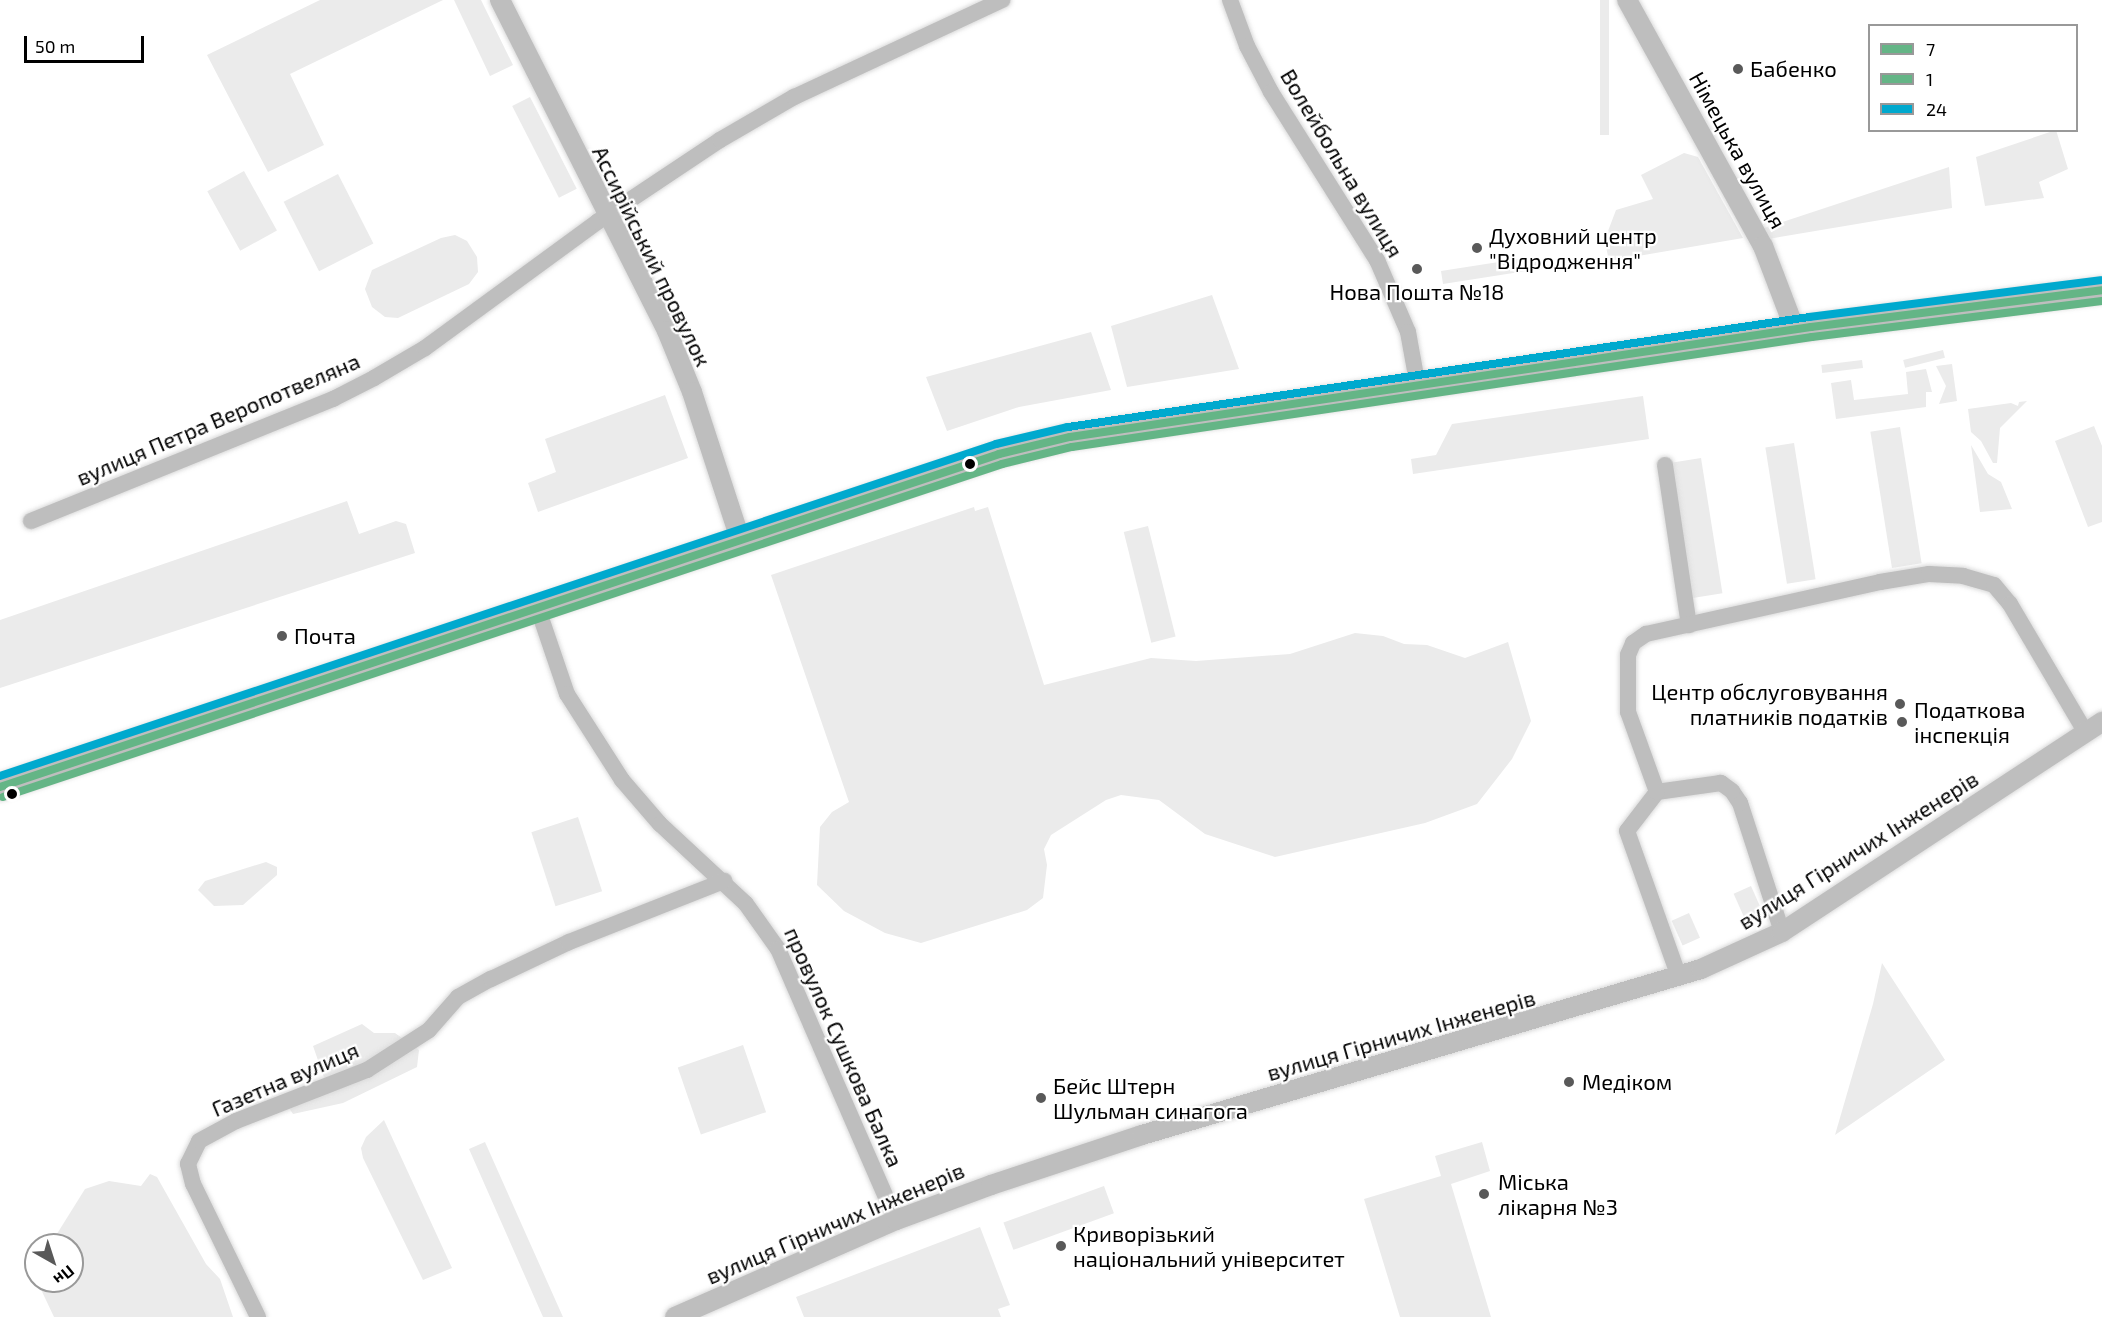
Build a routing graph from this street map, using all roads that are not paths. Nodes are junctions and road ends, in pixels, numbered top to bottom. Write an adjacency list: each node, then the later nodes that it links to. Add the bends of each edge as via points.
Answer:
1 (500, 0): 5 (street, Ассирійський провулок)
2 (1002, 0): 5 (street, вулиця Петра Веропотвеляна, via 783,102)
3 (1230, 0): 8 (street, Волейбольна вулиця, via 1247,46 1271,92 1351,214 1381,270 1408,333)
4 (1627, 0): 7 (street, Німецька вулиця, via 1763,246)
5 (606, 216): 10 (street, вулиця Петра Веропотвеляна, via 425,348 374,378 333,399); 11 (street, Ассирійський провулок, via 667,331)
6 (2102, 290): 7 (main road)
7 (1795, 330): 8 (main road)
8 (1418, 387): 11 (main road, via 1070,437 999,454)
9 (1665, 465): 13 (street)
10 (31, 521)
11 (741, 542): 12 (main road)
12 (538, 609): 15 (main road); 17 (street, провулок Сушкова Балка, via 567,694 622,780 660,824)
13 (1689, 625): 14 (street, via 1776,602 1929,574 1986,582 2015,611); 16 (street, via 1646,634 1633,643 1628,655 1628,712)
14 (2094, 727): 18 (street, вулиця Гірничих Інженерів)
15 (0, 787)
16 (1657, 792): 18 (street, via 1721,783 1732,791 1740,803); 19 (street, via 1627,831)
17 (724, 881): 20 (street, провулок Сушкова Балка, via 762,923 778,950); 21 (street, Газетна вулиця, via 570,942 491,979 447,1005 429,1030 367,1070 236,1121 200,1141 188,1164 193,1184)
18 (1782, 932): 19 (street, вулиця Гірничих Інженерів)
19 (1679, 977): 20 (street, вулиця Гірничих Інженерів, via 1142,1135)
20 (896, 1220): 22 (street, вулиця Гірничих Інженерів)
21 (258, 1317)
22 (675, 1317)

